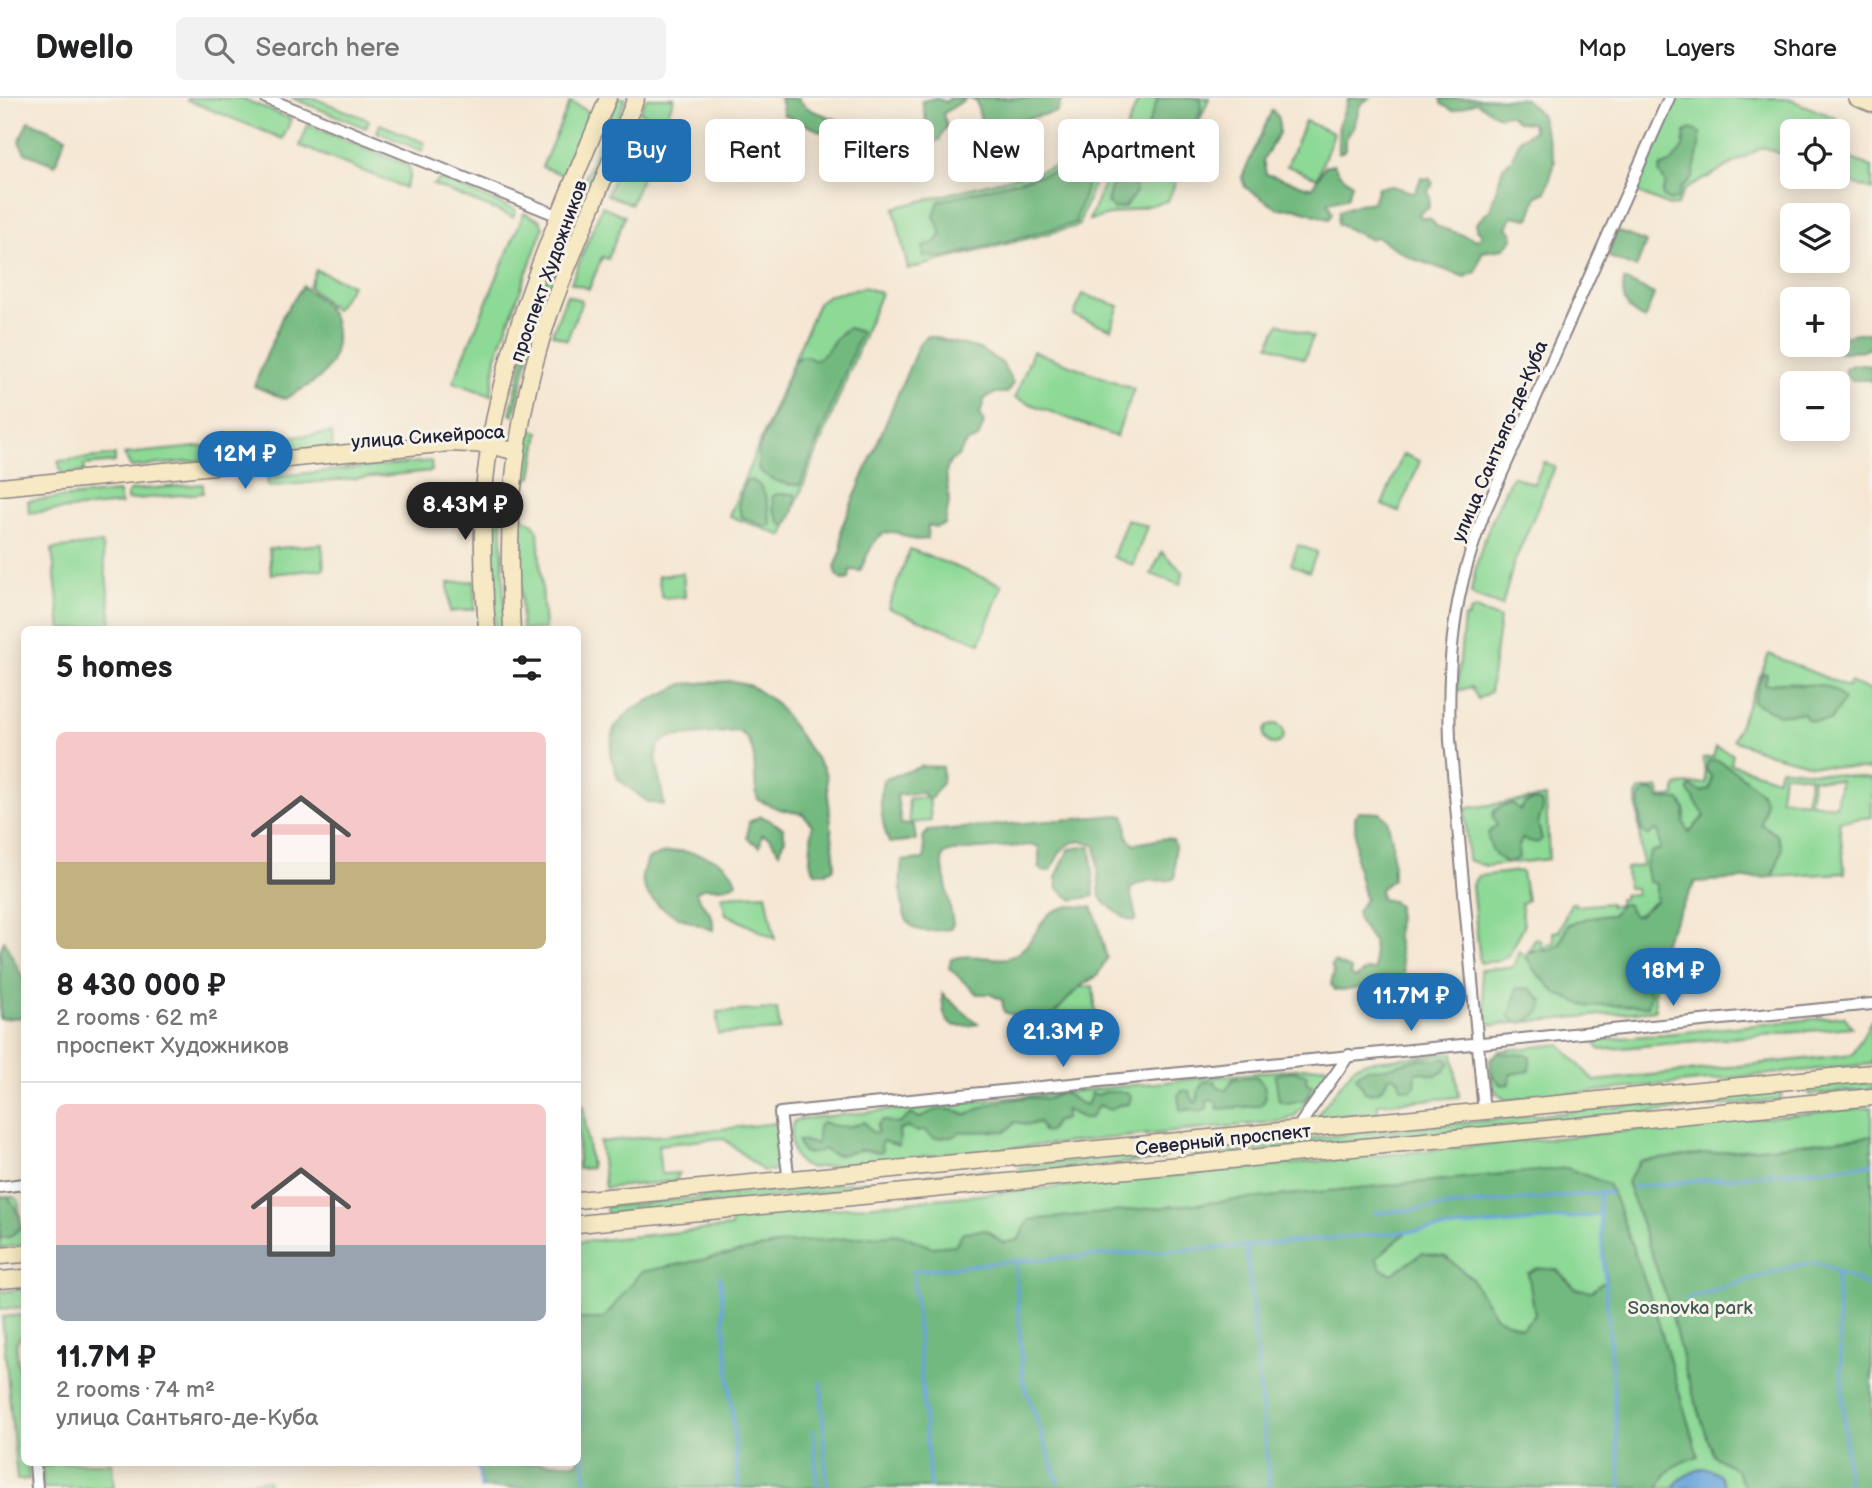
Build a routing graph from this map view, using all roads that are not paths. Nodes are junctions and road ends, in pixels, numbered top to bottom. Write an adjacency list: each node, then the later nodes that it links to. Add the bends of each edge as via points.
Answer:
1 (267, 98): 7 (street)
2 (608, 98): 7 (main road, проспект Художников)
3 (636, 98): 9 (main road, проспект Художников, via 547,320)
4 (1669, 98): 15 (street, улица Сантьяго-де-Куба, via 1487,505 1461,591 1449,726)
5 (1857, 98): 6 (main road)
6 (1872, 104)
7 (559, 216): 8 (main road, проспект Художников, via 512,347)
8 (490, 450): 9 (main road, улица Сикейроса); 10 (main road, улица Сикейроса, via 450,443); 11 (main road, улица Сикейроса); 12 (main road, проспект Художников, via 484,493)
9 (516, 452): 13 (main road, проспект Художников, via 511,493)
10 (0, 487)
11 (0, 496)
12 (487, 626)
13 (512, 626)
14 (1872, 1004): 15 (street)
15 (1477, 1043): 16 (street); 21 (street, улица Сантьяго-де-Куба)
16 (1349, 1055): 22 (street); 26 (street, via 780,1113)
17 (1872, 1073): 18 (main road, Северный проспект)
18 (1793, 1081): 20 (main road); 21 (main road, Северный проспект)
19 (1872, 1097): 20 (main road, Северный проспект)
20 (1794, 1105): 25 (main road, Северный проспект)
21 (1484, 1112): 22 (main road, Северный проспект)
22 (1296, 1130): 23 (main road, Северный проспект)
23 (1182, 1141): 24 (main road, Северный проспект); 25 (main road, via 1177,1157)
24 (996, 1160): 26 (main road, Северный проспект); 27 (main road, via 1004,1176)
25 (1185, 1164): 27 (main road, Северный проспект)
26 (789, 1181): 30 (main road, Северный проспект)
27 (998, 1182): 31 (main road, Северный проспект)
28 (21, 1184): 29 (street)
29 (0, 1187)
30 (581, 1200)
31 (581, 1224)
32 (21, 1254): 33 (main road)
33 (0, 1256)
34 (21, 1278): 35 (main road)
35 (0, 1280)
36 (35, 1466): 37 (street)
37 (37, 1488)

